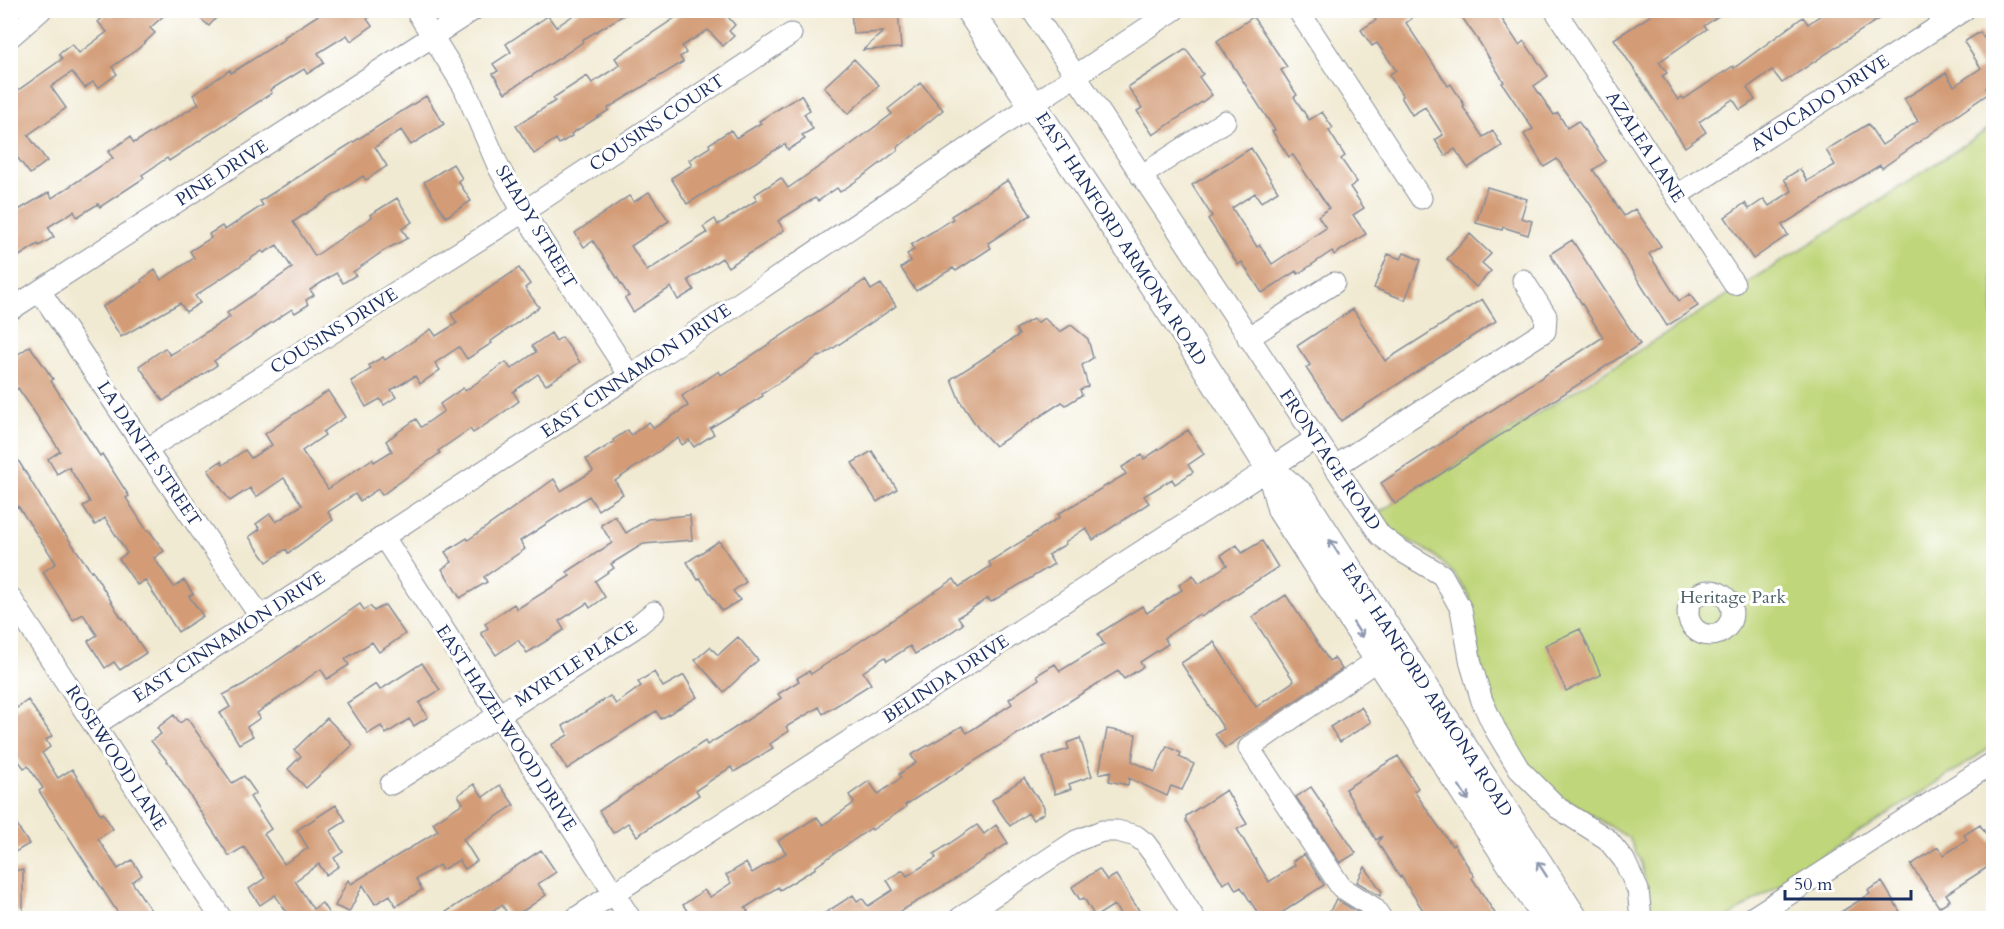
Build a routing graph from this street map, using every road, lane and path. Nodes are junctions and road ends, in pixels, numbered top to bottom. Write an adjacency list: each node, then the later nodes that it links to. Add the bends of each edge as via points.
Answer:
1 (41, 10): 11 (street)
2 (416, 10): 12 (street, SHADY STREET)
3 (473, 10): 12 (street, PINE DRIVE)
4 (969, 10): 14 (main road, EAST HANFORD ARMONA ROAD)
5 (1032, 10): 13 (street, FRONTAGE ROAD)
6 (1174, 10): 13 (street, EAST CINNAMON DRIVE)
7 (1298, 10): 18 (street)
8 (1964, 10): 17 (street, AVOCADO DRIVE)
9 (1564, 14): 17 (street, AZALEA LANE)
10 (791, 34): 19 (street, COUSINS COURT)
11 (10, 37)
12 (433, 37): 19 (street, SHADY STREET, via 464,87); 23 (street, PINE DRIVE)
13 (1074, 76): 14 (street, EAST CINNAMON DRIVE); 16 (street, FRONTAGE ROAD)
14 (1032, 104): 26 (street, EAST CINNAMON DRIVE); 30 (main road, EAST HANFORD ARMONA ROAD)
15 (1224, 121): 16 (street)
16 (1142, 176): 25 (street, FRONTAGE ROAD)
17 (1677, 196): 22 (street, AZALEA LANE)
18 (1420, 198)
19 (523, 212): 26 (street, SHADY STREET); 28 (street, COUSINS DRIVE)
20 (1522, 280): 29 (street, via 1546,316 1545,331)
21 (1334, 283): 25 (street)
22 (1734, 284)
23 (40, 291): 24 (street, PINE DRIVE); 28 (street, LA DANTE STREET)
24 (10, 310)
25 (1248, 338): 27 (street, FRONTAGE ROAD)
26 (630, 376): 31 (street, EAST CINNAMON DRIVE)
27 (1315, 439): 29 (street, FRONTAGE ROAD); 30 (street, BELINDA DRIVE)
28 (146, 450): 34 (street, LA DANTE STREET)
29 (1334, 467): 49 (street, FRONTAGE ROAD, via 1380,535 1442,575 1461,609 1482,701 1501,739 1519,769 1558,808 1606,839 1624,860 1638,890)
30 (1270, 469): 35 (main road, EAST HANFORD ARMONA ROAD, one-way to 35, via 1281,510); 40 (street, BELINDA DRIVE); 48 (main road, EAST HANFORD ARMONA ROAD, one-way to 30, via 1301,495)
31 (383, 536): 34 (street, EAST CINNAMON DRIVE); 36 (street, EAST HAZELWOOD DRIVE)
32 (10, 597): 37 (street, ROSEWOOD LANE)
33 (654, 612): 36 (street, MYRTLE PLACE)
34 (260, 616): 37 (street, EAST CINNAMON DRIVE)
35 (1377, 660): 46 (street, via 1249,748 1341,887 1374,908); 47 (main road, EAST HANFORD ARMONA ROAD, one-way to 47)
36 (498, 714): 39 (street, MYRTLE PLACE); 40 (street, EAST HAZELWOOD DRIVE)
37 (94, 725): 41 (street, ROSEWOOD LANE)
38 (1992, 765): 50 (street)
39 (391, 784)
40 (614, 894): 42 (street, BELINDA DRIVE); 43 (street, EAST HAZELWOOD DRIVE)
41 (221, 918)
42 (576, 918)
43 (630, 918)
44 (960, 918): 45 (street, via 1076,841 1102,831 1136,836 1145,843)
45 (1194, 918)
46 (1381, 918)
47 (1546, 918)
48 (1574, 918)
49 (1641, 918)
50 (1752, 918)

